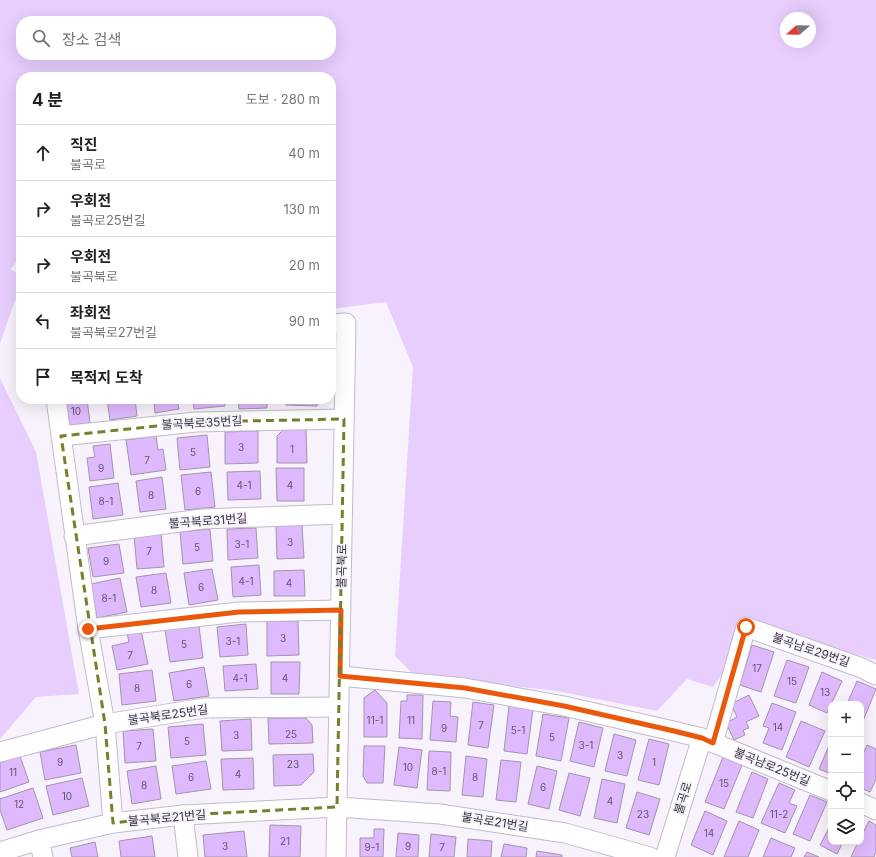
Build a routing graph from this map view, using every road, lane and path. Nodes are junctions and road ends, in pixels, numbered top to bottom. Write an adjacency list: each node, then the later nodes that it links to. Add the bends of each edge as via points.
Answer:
1 (338, 324): 3 (street, 불곡북로)
2 (57, 404): 4 (street)
3 (344, 419): 4 (street, 불곡북로35번길, via 196,422); 5 (street, 불곡북로)
4 (61, 436): 6 (street)
5 (342, 514): 6 (street, 불곡북로31번길, via 202,519); 7 (street, 불곡북로)
6 (74, 536): 9 (street)
7 (341, 610): 9 (street, via 239,612); 11 (street, 불곡북로)
8 (746, 627): 10 (street, 불곡남로29번길); 14 (street, 불곡로)
9 (88, 629): 13 (street)
10 (876, 674)
11 (340, 676): 12 (street, 불곡북로); 14 (street, 불곡남로25번길, via 465,688 564,706)
12 (339, 707): 13 (street, 불곡북로25번길, via 204,708); 18 (street, 불곡북로)
13 (106, 724): 15 (street, 불곡북로25번길); 21 (street)
14 (708, 740): 16 (street, 불곡남로25번길); 27 (street, 불곡로)
15 (0, 752)
16 (828, 790)
17 (864, 804): 19 (street)
18 (337, 807): 20 (street, 불곡북로21번길); 25 (street, 불곡북로); 26 (street, 불곡로21번길, via 440,814 565,833)
19 (876, 810)
20 (183, 815): 21 (street, 불곡북로21번길); 24 (street)
21 (113, 823): 22 (street, 불곡북로21번길)
22 (41, 848): 23 (street, 불곡북로21번길)
23 (0, 852)
24 (188, 857)
25 (336, 857)
26 (650, 857)
27 (665, 857)

